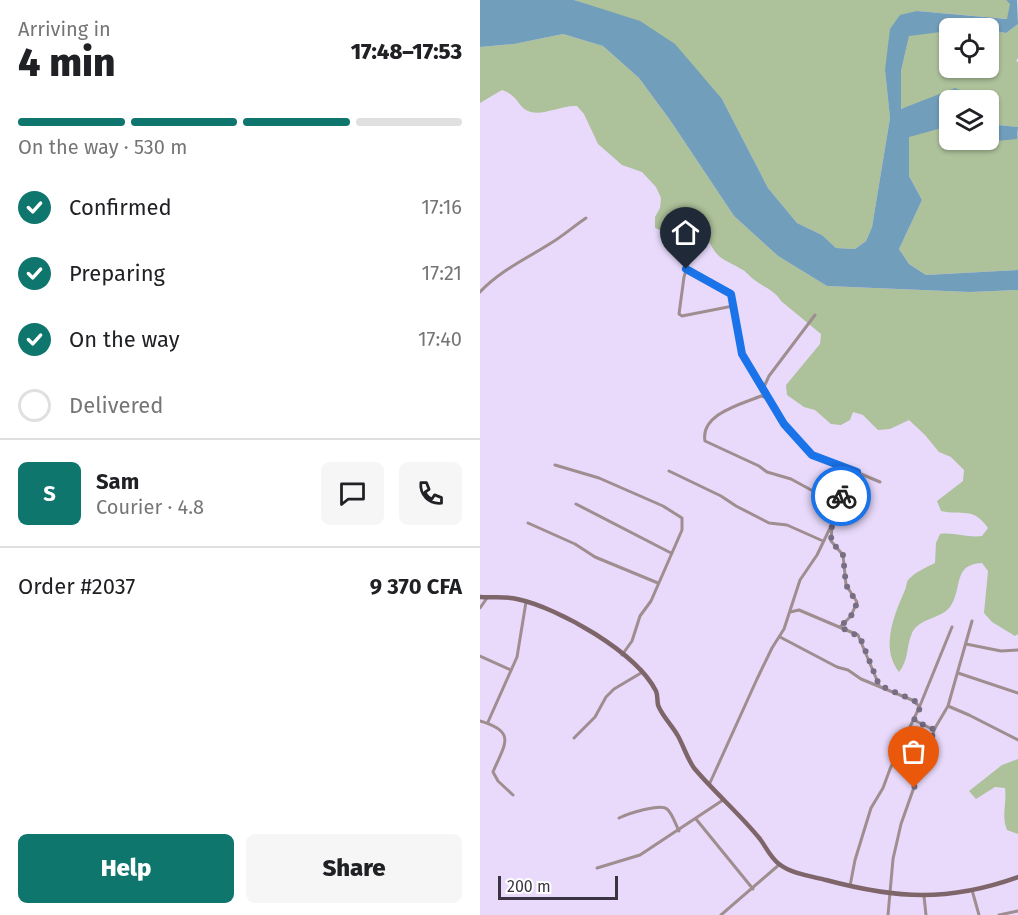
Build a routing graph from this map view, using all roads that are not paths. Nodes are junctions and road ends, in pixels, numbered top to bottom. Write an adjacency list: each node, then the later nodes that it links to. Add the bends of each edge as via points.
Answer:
1 (586, 218): 4 (street, via 514,264)
2 (698, 232): 3 (street)
3 (686, 269): 5 (street, via 731,294); 5 (street, via 680,316)
4 (480, 292)
5 (733, 306): 7 (street, via 742,354)
6 (815, 315): 7 (street)
7 (763, 389): 8 (street)
8 (768, 400): 11 (street, via 810,454); 14 (street, via 761,396 713,419 707,426 705,441 824,497)
9 (555, 465): 18 (street, via 599,478 680,516 682,531)
10 (669, 471): 17 (street, via 769,523 787,525)
11 (857, 472): 12 (street); 14 (street)
12 (880, 482)
13 (576, 504): 18 (street)
14 (835, 512): 16 (street)
15 (528, 523): 19 (street)
16 (832, 524): 17 (street); 26 (street, via 831,541 843,555 846,585 857,603)
17 (823, 541): 24 (street, via 800,580)
18 (671, 553): 19 (street)
19 (658, 583): 31 (street)
20 (480, 597): 21 (main road)
21 (487, 598): 22 (main road); 23 (street)
22 (526, 602): 31 (main road, via 580,625); 33 (street)
23 (480, 608)
24 (790, 612): 26 (street, via 799,610); 28 (street)
25 (972, 621): 29 (street)
26 (840, 627): 36 (street, via 860,637)
27 (952, 627): 39 (street)
28 (780, 637): 36 (street); 46 (street)
29 (966, 645): 30 (street); 35 (street)
30 (1018, 650)
31 (622, 655): 34 (main road)
32 (480, 657): 33 (street)
33 (511, 670): 42 (street)
34 (642, 673): 44 (street, via 614,689); 46 (main road, via 657,693 658,705 687,758)
35 (958, 673): 37 (street); 38 (street)
36 (879, 685): 39 (street, via 917,702)
37 (1018, 693)
38 (948, 706): 43 (street); 45 (street)
39 (920, 708): 40 (street)
40 (914, 720): 43 (street); 55 (street, via 871,808)
41 (480, 721): 42 (street)
42 (488, 722): 47 (street, via 500,729 505,743 494,774)
43 (935, 728): 58 (street, via 901,824)
44 (574, 738)
45 (1018, 740)
46 (709, 785): 48 (main road)
47 (513, 795)
48 (723, 800): 50 (street); 52 (main road)
49 (619, 818): 51 (street, via 662,807 668,810)
50 (696, 819): 51 (street); 56 (street)
51 (679, 831): 53 (street, via 634,859)
52 (780, 864): 55 (main road, via 797,873); 56 (street)
53 (597, 868)
54 (1018, 878): 57 (main road)
55 (850, 886): 58 (main road)
56 (753, 889): 61 (street)
57 (972, 890): 59 (main road); 64 (street)
58 (888, 893): 59 (main road); 62 (street)
59 (924, 896): 63 (street)
60 (1018, 911): 65 (street)
61 (721, 915)
62 (888, 915)
63 (926, 915)
64 (979, 915)
65 (999, 915)

